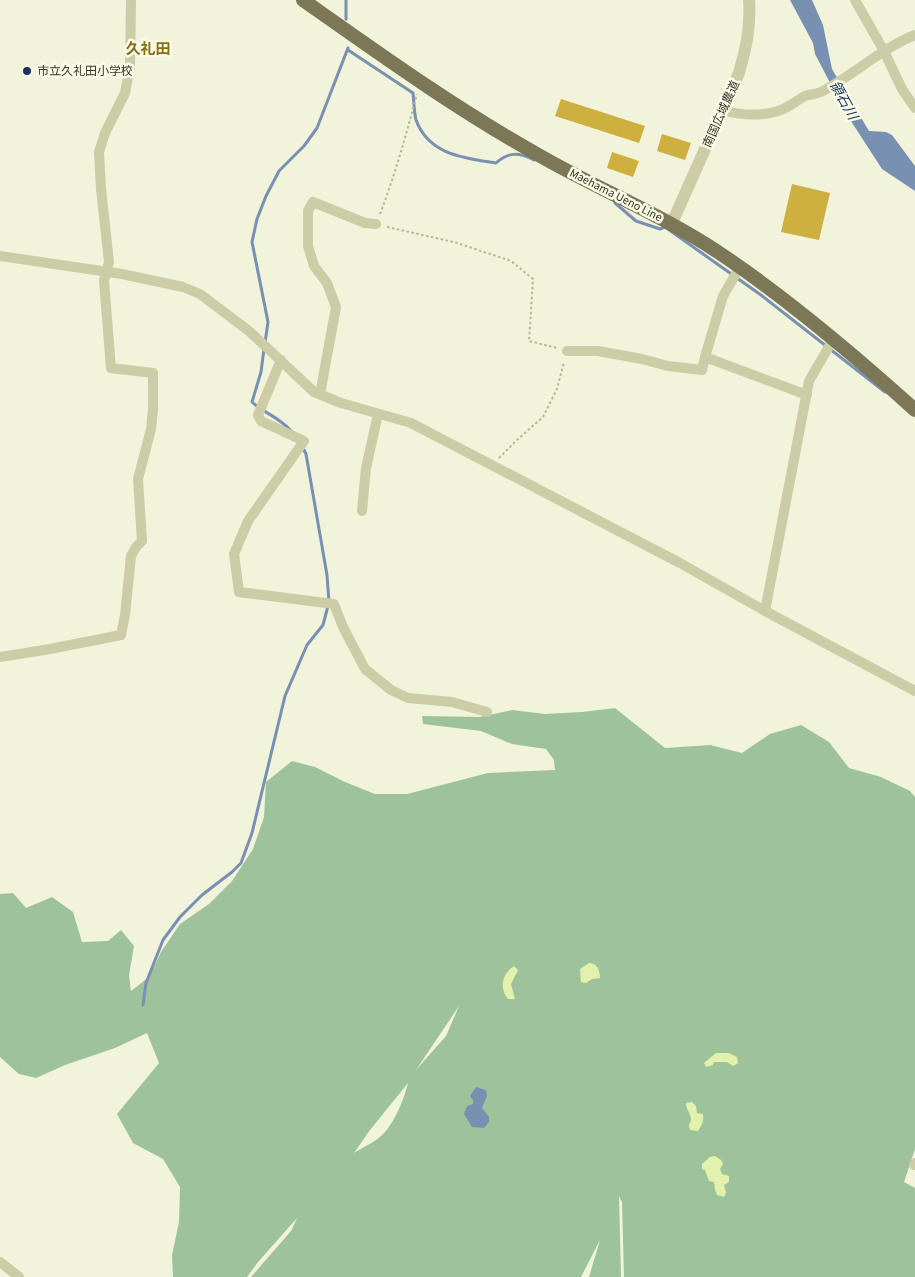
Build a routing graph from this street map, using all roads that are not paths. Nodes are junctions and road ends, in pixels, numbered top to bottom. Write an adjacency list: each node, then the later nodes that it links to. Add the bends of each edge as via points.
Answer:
1 (131, 0): 13 (street, via 130,66 125,94 105,133 100,152 109,262)
2 (303, 0): 9 (main road, Maehama Ueno Line, via 420,83 542,157)
3 (749, 0): 8 (street, 南国広域農道, via 750,27 746,47 739,73)
4 (855, 0): 6 (street)
5 (915, 35): 6 (street)
6 (881, 54): 7 (street); 8 (street, via 822,92 807,95 779,111 761,115)
7 (915, 108)
8 (722, 110): 9 (street, 南国広域農道)
9 (672, 223): 12 (main road, Maehama Ueno Line)
10 (376, 224): 18 (street, via 365,223 313,202 308,211 308,246 314,266 327,283 336,307)
11 (0, 256): 13 (street)
12 (740, 267): 14 (main road, Maehama Ueno Line); 16 (street, via 723,296)
13 (107, 271): 17 (street, via 183,286 200,294); 24 (street, via 104,281 111,368 153,373 151,429 138,479 142,541 131,556 121,635)
14 (834, 338): 19 (street, via 809,381); 20 (main road, Maehama Ueno Line)
15 (567, 350): 16 (street, via 598,351 702,370)
16 (705, 357): 19 (street)
17 (281, 360): 18 (street); 26 (street, via 258,415 261,421 304,441 248,521 234,554 239,592 334,604 365,669 391,690 408,698 452,702)
18 (320, 394): 21 (street, via 341,404)
19 (807, 395): 23 (street)
20 (915, 410)
21 (378, 414): 22 (street, via 366,468); 23 (street, via 411,423 680,563)
22 (362, 511)
23 (765, 612): 25 (street)
24 (0, 657)
25 (915, 691)
26 (487, 712)
27 (0, 1262): 28 (street)
28 (18, 1277)

